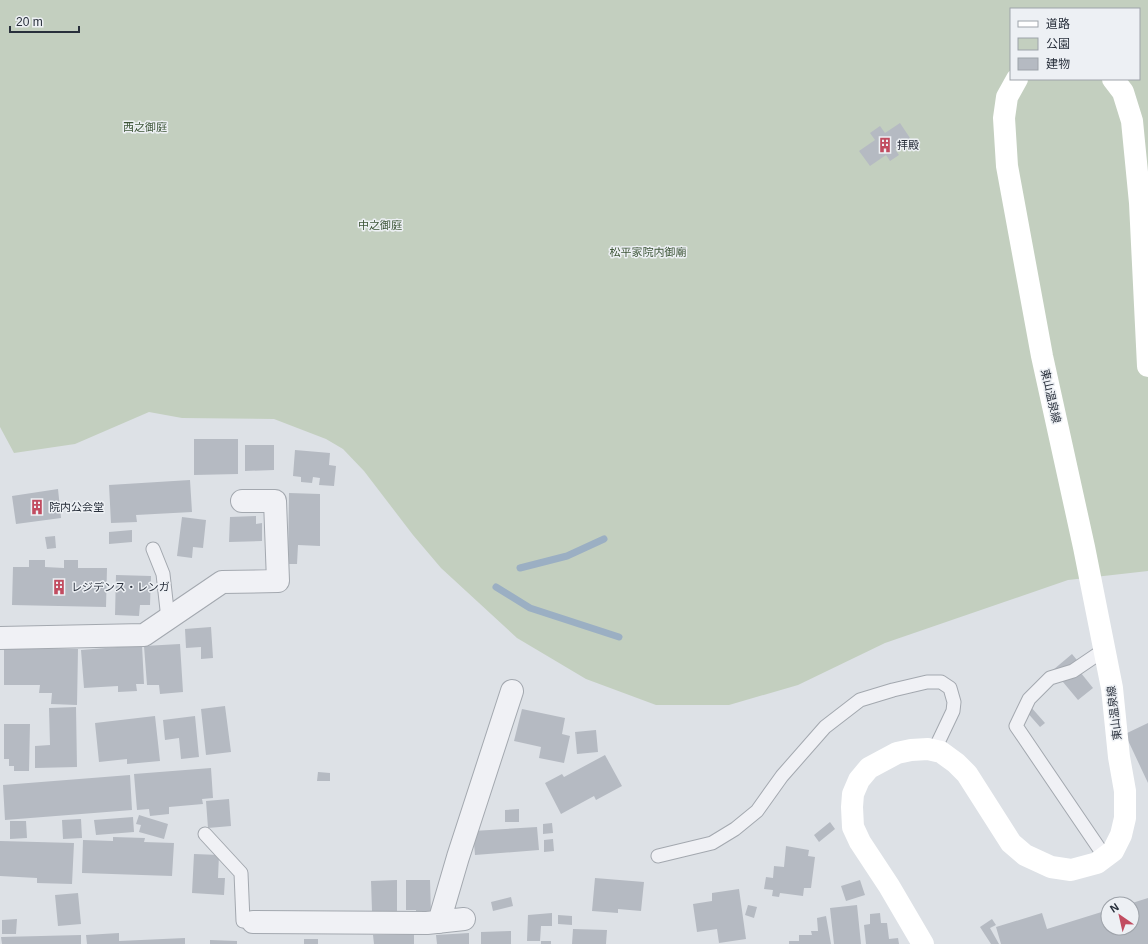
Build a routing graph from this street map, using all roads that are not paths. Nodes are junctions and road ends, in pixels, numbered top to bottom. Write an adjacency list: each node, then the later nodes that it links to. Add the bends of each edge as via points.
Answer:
1 (1016, 80): 8 (main road, 東山温泉線, via 1007,97 1004,118 1007,166 1042,356)
2 (1114, 80): 3 (main road, via 1123,92 1132,121 1140,203)
3 (1148, 366)
4 (242, 501): 6 (street, via 274,500 278,581 222,582)
5 (153, 549): 6 (lane, via 163,574)
6 (168, 619): 7 (street, via 144,635)
7 (0, 638)
8 (1104, 650): 13 (main road, 東山温泉線, via 1112,688 1125,791 1125,818 1121,835 1113,851); 13 (lane, via 1073,671 1050,678 1029,699 1016,726)
9 (512, 691): 16 (street)
10 (934, 751): 12 (lane, via 953,711 954,702 950,688 941,682 927,682 860,700 825,727 782,776 757,811 735,829 712,843); 13 (main road, 東山温泉線, via 941,752 967,774 1011,843 1024,856 1051,867 1071,870 1097,863); 17 (main road, 東山温泉線, via 928,749 897,753 870,768 859,780 853,794 852,807 853,827 860,842)
11 (206, 834): 15 (lane, via 241,873 243,921)
12 (658, 856)
13 (1105, 857)
14 (464, 919): 16 (street)
15 (253, 922): 16 (street)
16 (439, 922)
17 (923, 944)

